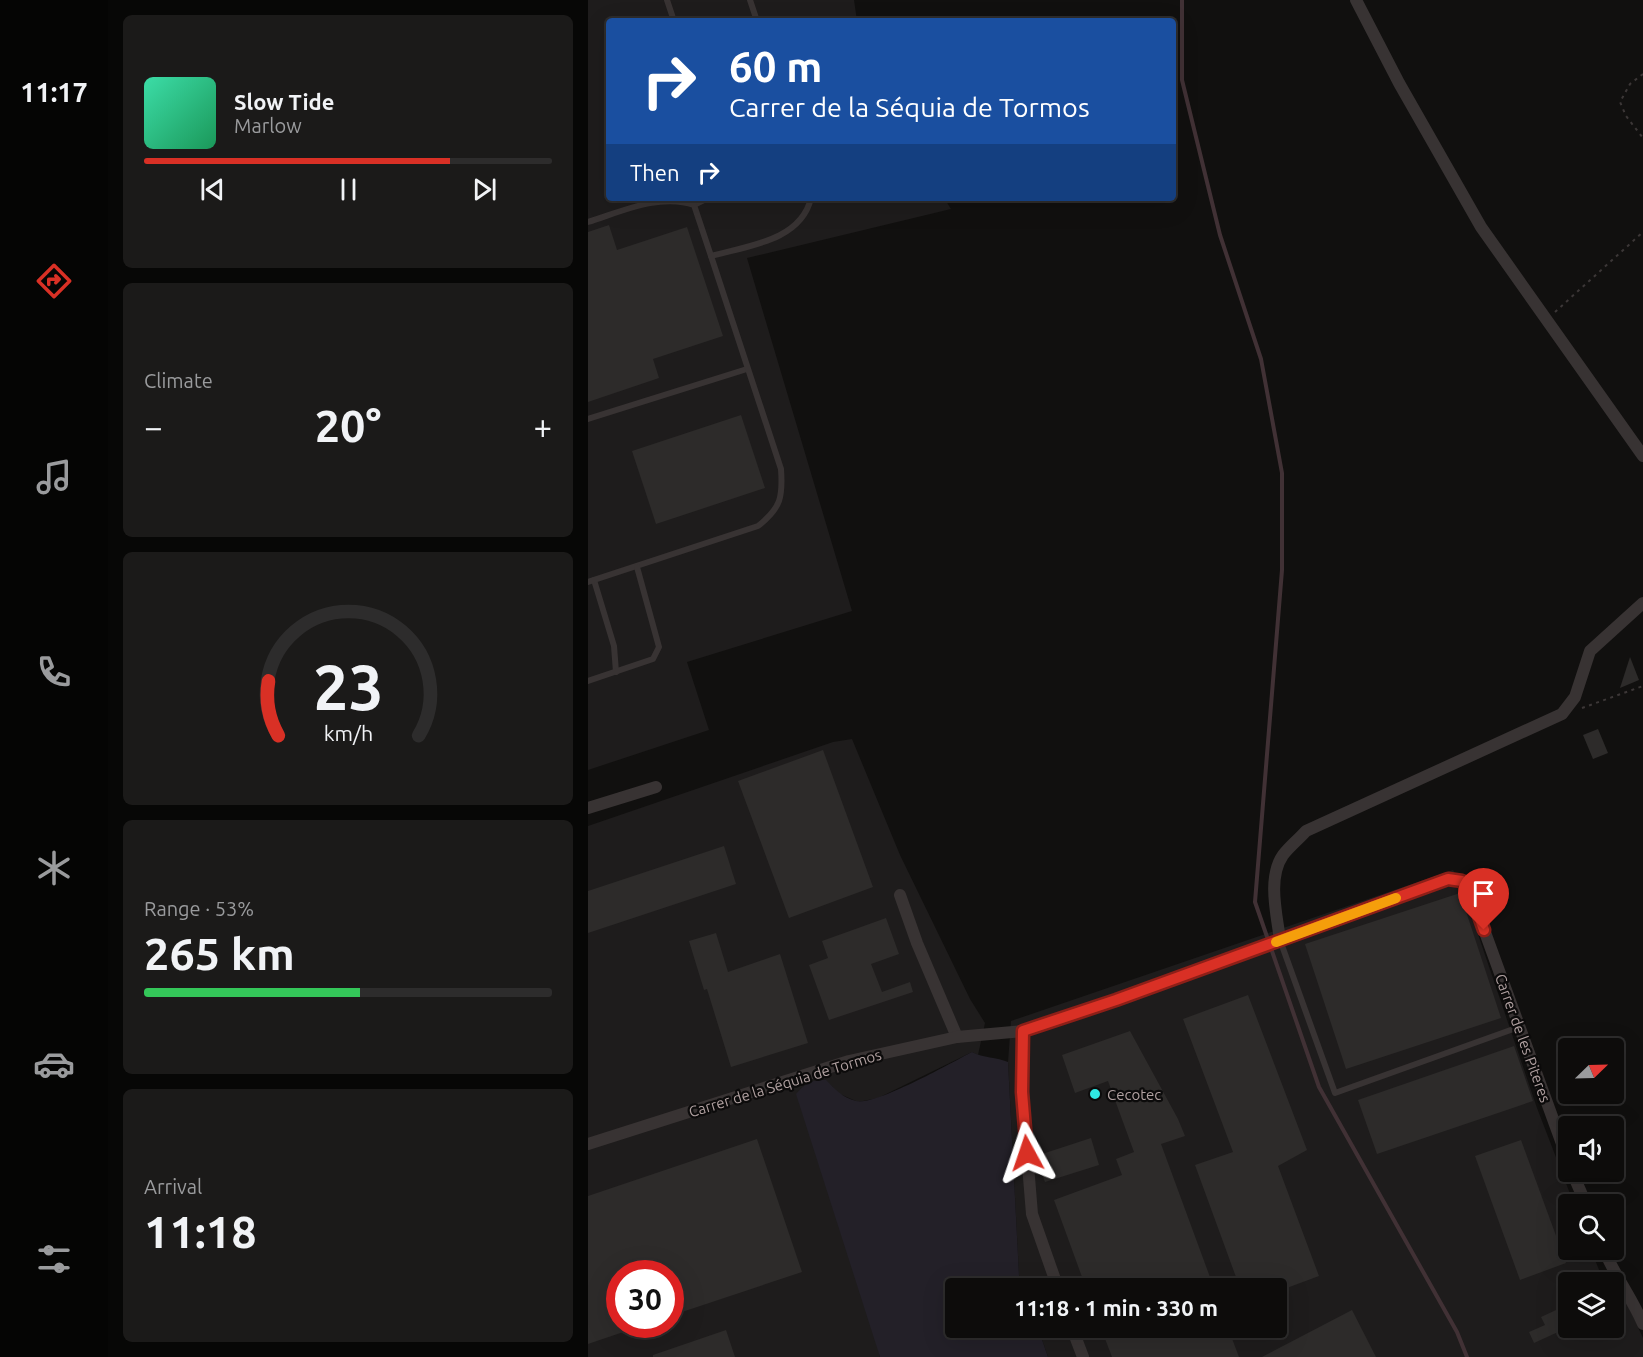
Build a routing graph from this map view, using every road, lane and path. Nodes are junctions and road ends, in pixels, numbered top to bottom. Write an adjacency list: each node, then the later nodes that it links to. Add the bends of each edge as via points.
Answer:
1 (667, 0): 4 (lane)
2 (750, 0): 5 (lane)
3 (1356, 0): 14 (street, via 1481,227)
4 (673, 18)
5 (756, 18)
6 (1643, 74): 7 (path, via 1630,84 1620,102)
7 (1643, 138)
8 (702, 201): 10 (lane)
9 (809, 201): 13 (lane, via 799,221 781,236)
10 (694, 205): 11 (lane, via 641,205); 13 (lane)
11 (588, 222)
12 (1643, 232): 14 (path)
13 (711, 256): 15 (lane)
14 (1546, 321): 17 (street)
15 (747, 369): 16 (lane); 18 (lane, via 781,469 783,492 773,514 758,526)
16 (588, 419)
17 (1643, 456)
18 (637, 567): 19 (lane); 21 (lane, via 659,647 653,659)
19 (591, 581): 21 (lane, via 614,646)
20 (1643, 603): 29 (street, via 1590,651 1575,697 1562,714 1306,831 1282,857 1276,875)
21 (616, 672): 22 (lane)
22 (588, 681)
23 (1643, 686): 24 (path)
24 (1582, 708)
25 (656, 787): 26 (street)
26 (588, 808)
27 (1462, 881): 29 (street, Carrer de la Séquia de Tormos, via 1448,879); 30 (street, Carrer de les Piteres, via 1470,891)
28 (900, 895): 32 (street)
29 (1280, 940): 30 (lane, via 1335,1093); 31 (street, Carrer de la Séquia de Tormos)
30 (1519, 1027): 33 (street, Carrer de les Piteres)
31 (1023, 1031): 32 (street, Carrer de la Séquia de Tormos); 36 (street, via 1022,1092 1032,1214)
32 (957, 1037): 34 (street, Carrer de la Séquia de Tormos, via 849,1061)
33 (1558, 1133)
34 (588, 1144)
35 (1608, 1260): 37 (street)
36 (1054, 1278)
37 (1643, 1324)
38 (1076, 1338): 39 (street)
39 (1083, 1357)

